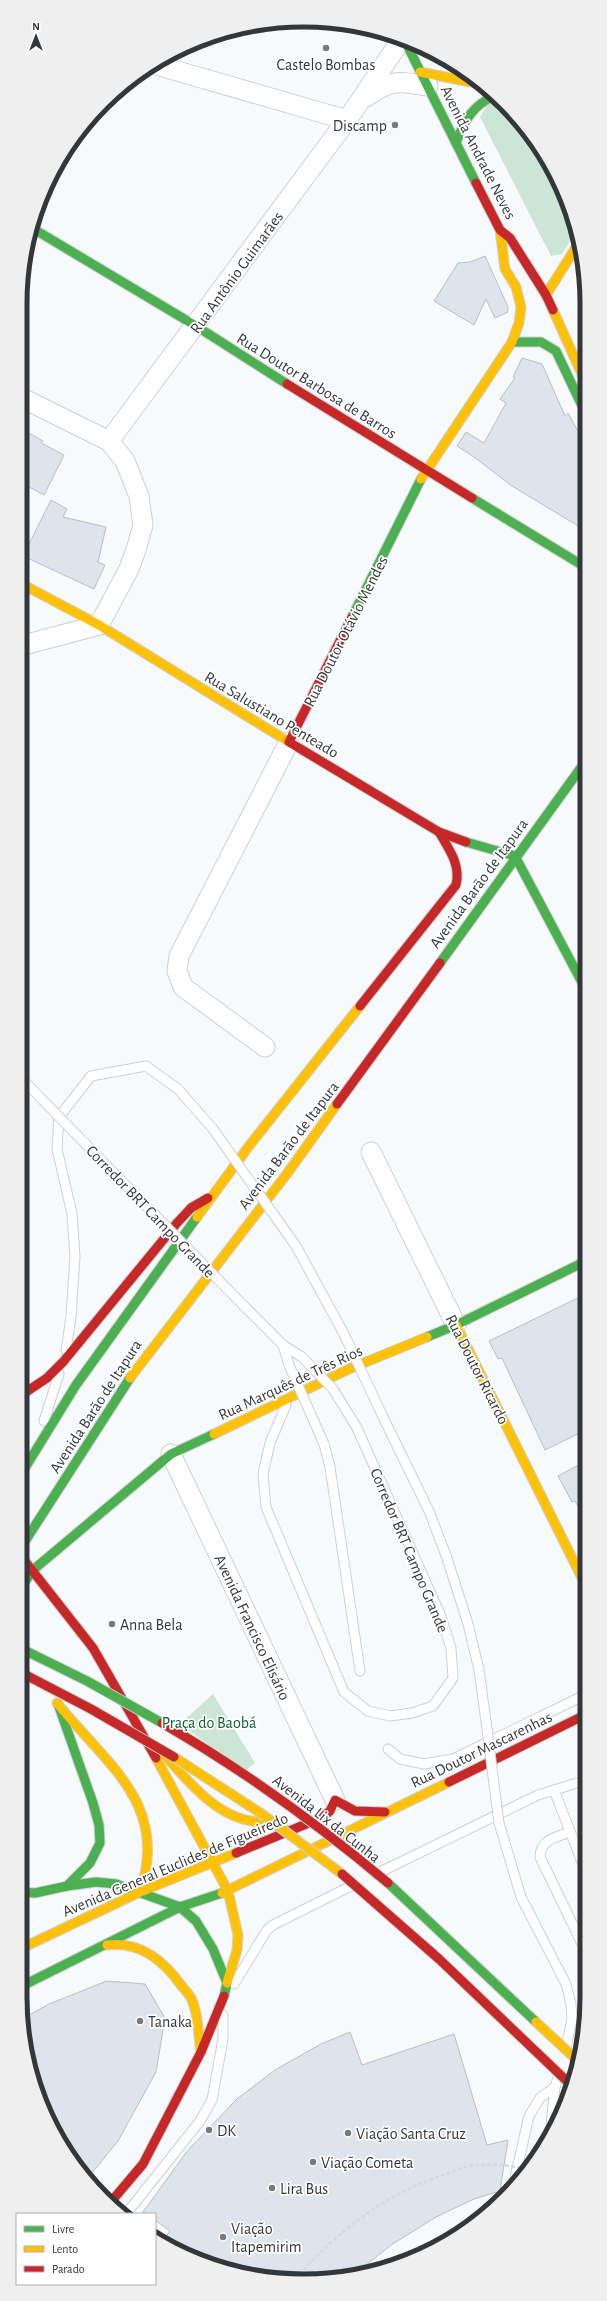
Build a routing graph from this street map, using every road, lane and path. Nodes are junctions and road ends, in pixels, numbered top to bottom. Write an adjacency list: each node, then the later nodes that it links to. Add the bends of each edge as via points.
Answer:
1 (398, 44): 7 (street, Rua Antônio Guimarães)
2 (408, 48): 4 (main road, Avenida Andrade Neves)
3 (161, 66): 8 (street)
4 (424, 79): 5 (main road); 7 (street, Rua Antônio Guimarães, via 398,81 382,86); 9 (main road, Avenida Andrade Neves)
5 (470, 83)
6 (489, 99): 9 (main road, via 475,105)
7 (360, 102): 8 (street, Rua Antônio Guimarães)
8 (347, 120): 14 (street, Rua Antônio Guimarães)
9 (456, 143): 10 (main road, Avenida Andrade Neves)
10 (500, 230): 13 (main road, Avenida Andrade Neves, via 510,238); 15 (main road, Rua Doutor Otávio Mendes, via 505,269 516,287 521,307 519,323)
11 (36, 231): 14 (main road, Rua Doutor Barbosa de Barros)
12 (575, 249): 13 (main road)
13 (546, 294): 16 (main road, Avenida Andrade Neves)
14 (196, 326): 19 (street, Rua Antônio Guimarães); 20 (main road, Rua Doutor Barbosa de Barros)
15 (512, 342): 18 (main road, via 541,342 556,352); 20 (main road, Rua Doutor Otávio Mendes)
16 (580, 370)
17 (27, 400): 19 (street)
18 (580, 402)
19 (109, 441): 23 (street, via 125,461 139,496 143,525 129,569)
20 (425, 471): 21 (main road, Rua Doutor Barbosa de Barros); 25 (main road, Rua Doutor Otávio Mendes)
21 (580, 564)
22 (27, 587): 23 (main road, Rua Salustiano Penteado)
23 (99, 625): 24 (street); 25 (main road, Rua Salustiano Penteado)
24 (27, 644)
25 (289, 742): 27 (main road, Rua Salustiano Penteado); 30 (street, Rua Doutor Otávio Mendes, via 179,956 177,971 183,987)
26 (580, 769): 28 (main road, Avenida Barão de Itapura)
27 (439, 832): 28 (main road, Rua Salustiano Penteado); 33 (main road, Avenida Barão de Itapura, via 458,867 459,877 456,886 249,1146)
28 (515, 856): 29 (main road); 43 (main road, Avenida Barão de Itapura, via 286,1175 137,1366)
29 (580, 979)
30 (265, 1047)
31 (27, 1084): 36 (lane, Corredor BRT Campo Grande, bridge)
32 (371, 1152): 35 (street, Rua Doutor Ricardo)
33 (214, 1196): 37 (main road, via 191,1208 177,1223); 41 (main road, Avenida Barão de Itapura, via 91,1363)
34 (580, 1264): 35 (main road, Rua Marquês de Três Rios)
35 (456, 1325): 39 (main road, Rua Marquês de Três Rios, via 349,1369); 47 (main road, Rua Doutor Ricardo)
36 (283, 1345): 39 (lane, Corredor BRT Campo Grande, bridge, via 302,1357 333,1389 357,1428 440,1614 451,1648 453,1678 433,1706 412,1713 390,1716 368,1711 344,1692 266,1507 263,1474 270,1443); 50 (lane, Corredor BRT Campo Grande, bridge, via 289,1365 324,1444 330,1467)
37 (63, 1362): 38 (main road, via 47,1378); 41 (lane); 79 (lane, bridge, via 71,1317 76,1257 72,1214 57,1149 59,1117 91,1076 146,1066 178,1089 213,1129 300,1252 344,1334 429,1511 447,1558 476,1655 499,1823 521,1897 566,1984 571,2004 570,2033)
38 (27, 1391)
39 (288, 1400): 40 (main road, Rua Marquês de Três Rios)
40 (171, 1454): 45 (main road, Rua Marquês de Três Rios); 59 (street, Avenida Francisco Elisário)
41 (33, 1458): 42 (main road, Avenida Barão de Itapura)
42 (27, 1466)
43 (27, 1538)
44 (27, 1564): 45 (main road)
45 (30, 1567): 46 (main road, Rua Marquês de Três Rios); 55 (main road, via 93,1648)
46 (27, 1574)
47 (580, 1574)
48 (27, 1651): 77 (main road, Avenida Lix da Cunha, bridge, via 114,1694 279,1797 352,1854 425,1917)
49 (27, 1656): 53 (main road)
50 (360, 1671)
51 (27, 1676): 78 (main road, bridge, via 124,1727 208,1776 278,1826 357,1886 431,1952)
52 (580, 1697): 56 (lane, via 453,1759 424,1764 400,1759)
53 (58, 1704): 65 (main road, via 99,1825 100,1842 95,1854 81,1873); 68 (main road, via 102,1751 143,1817 149,1854)
54 (580, 1717): 60 (main road, Rua Doutor Mascarenhas)
55 (140, 1728): 61 (main road, via 199,1793 221,1809 251,1821); 64 (main road)
56 (388, 1750)
57 (580, 1782): 58 (lane)
58 (554, 1790): 62 (lane); 75 (lane, via 524,1801 284,1918 267,1930 242,1974)
59 (335, 1800): 60 (main road, via 355,1811); 61 (main road, Avenida General Euclides de Figueiredo, via 327,1814)
60 (389, 1812): 66 (main road, Rua Doutor Mascarenhas)
61 (308, 1823): 64 (main road, Avenida General Euclides de Figueiredo)
62 (570, 1832): 63 (lane); 70 (lane, via 546,1842 540,1850 540,1858)
63 (580, 1857)
64 (213, 1861): 66 (main road); 68 (main road, Avenida General Euclides de Figueiredo)
65 (66, 1886): 67 (main road); 68 (main road, via 107,1883)
66 (228, 1891): 69 (main road, Rua Doutor Mascarenhas); 73 (main road, via 238,1935 237,1950)
67 (27, 1892)
68 (140, 1892): 69 (main road); 71 (main road, Avenida General Euclides de Figueiredo)
69 (180, 1907): 72 (main road, Rua Doutor Mascarenhas); 73 (main road, via 196,1921 204,1933)
70 (580, 1940)
71 (27, 1946)
72 (103, 1946): 74 (main road); 76 (main road, via 117,1943 138,1947 160,1960 192,2000)
73 (227, 1983): 75 (main road)
74 (27, 1984)
75 (224, 1998): 76 (main road); 84 (lane, via 223,2039 212,2100 200,2121)
76 (201, 2052): 83 (main road, via 143,2164)
77 (574, 2057)
78 (567, 2081)
79 (555, 2087): 80 (lane); 82 (lane, via 540,2098 529,2116)
80 (552, 2118)
81 (521, 2168): 85 (path, bridge, via 504,2164 469,2166 418,2183 348,2228)
82 (516, 2175)
83 (114, 2198)
84 (128, 2211)
85 (300, 2274)

